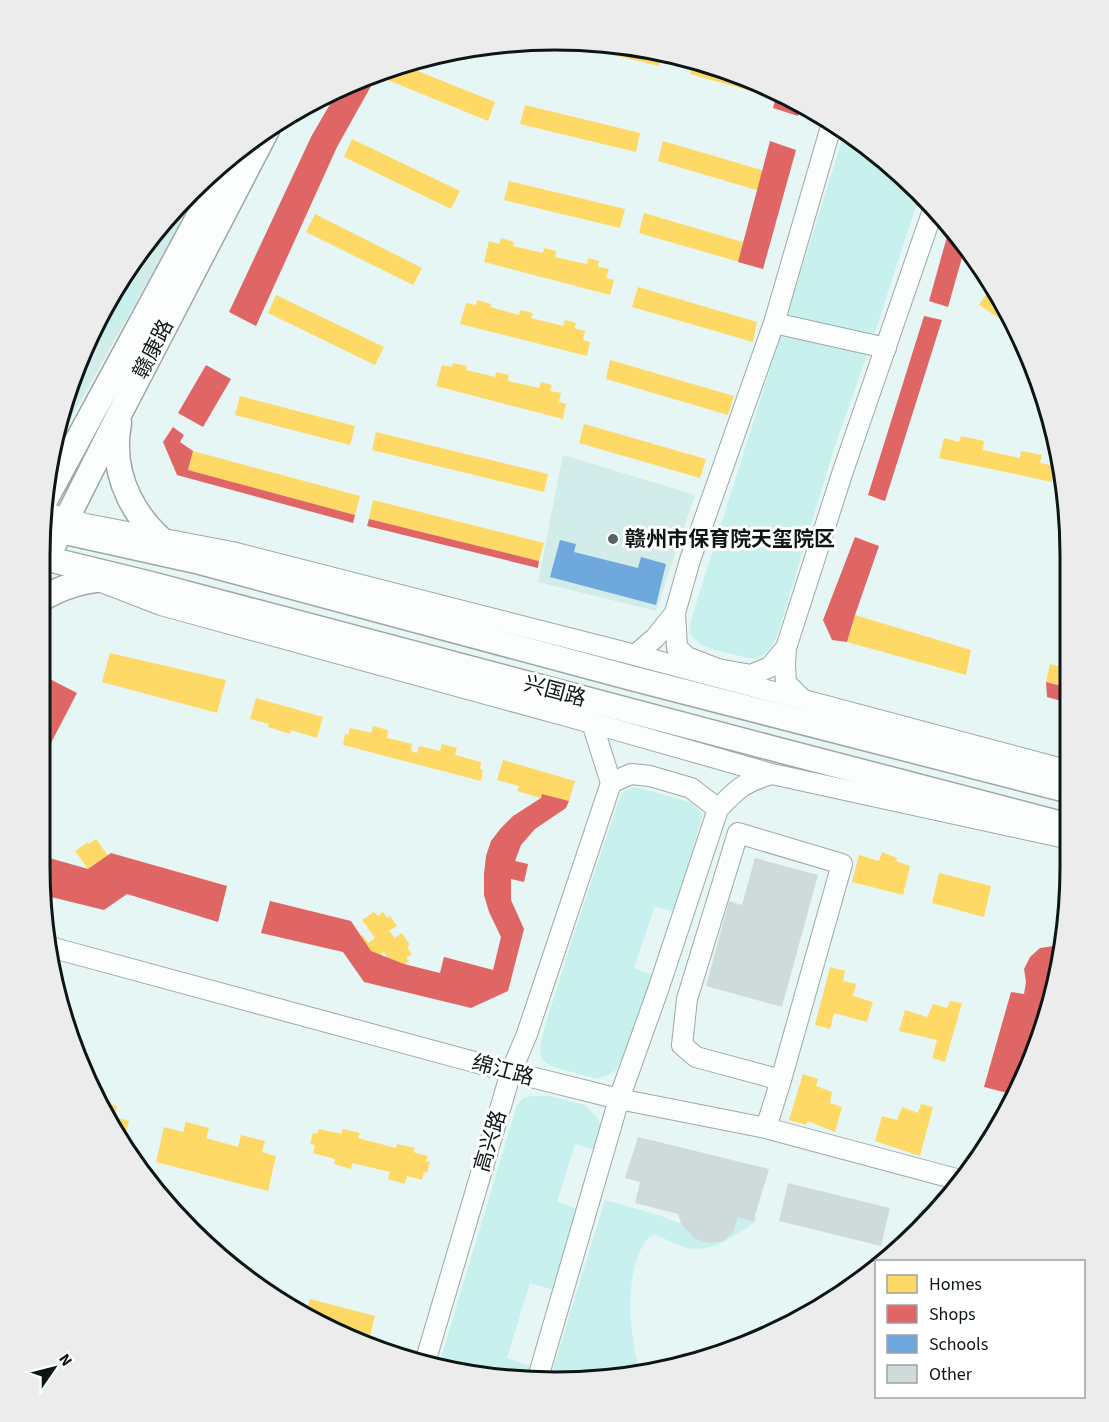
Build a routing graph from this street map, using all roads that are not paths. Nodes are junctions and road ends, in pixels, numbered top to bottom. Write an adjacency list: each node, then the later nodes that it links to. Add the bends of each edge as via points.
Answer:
1 (830, 131): 5 (street)
2 (258, 146): 8 (main road, 赣康路)
3 (209, 186): 7 (main road, 赣康路)
4 (930, 218): 6 (street)
5 (774, 323): 6 (street); 20 (street)
6 (886, 348): 21 (street)
7 (94, 411): 9 (main road); 10 (main road, 赣康路)
8 (121, 411): 11 (main road, 赣康路); 12 (main road, via 117,442 120,473 139,515)
9 (60, 453)
10 (55, 482)
11 (56, 525): 12 (street, via 86,524); 13 (main road, 赣康路); 14 (main road, 兴国路)
12 (160, 539): 14 (main road); 22 (street, via 232,552)
13 (50, 540)
14 (196, 561): 28 (main road, 兴国路)
15 (50, 564): 18 (main road, 兴国路)
16 (50, 565): 17 (street)
17 (95, 580): 18 (main road, via 115,578); 19 (main road, via 67,586); 24 (street, via 161,606)
18 (147, 583): 30 (main road, 兴国路)
19 (50, 595)
20 (675, 613): 21 (street, via 677,648 687,657 718,669 752,675 770,667); 22 (street)
21 (786, 648): 23 (street, via 786,683)
22 (635, 655): 23 (street)
23 (803, 700): 25 (street)
24 (592, 723): 26 (street); 27 (street)
25 (1060, 768)
26 (772, 774): 29 (street, via 737,789); 31 (street)
27 (611, 783): 29 (street, via 631,774 650,776 691,788); 35 (street, 高兴路)
28 (1060, 788)
29 (718, 809): 33 (street)
30 (1060, 823)
31 (1060, 837)
32 (56, 949): 35 (street, 绵江路)
33 (658, 990): 34 (street); 37 (street)
34 (687, 999): 36 (street, via 682,1045 696,1057); 36 (street, via 738,833 842,864)
35 (511, 1072): 37 (street, 绵江路); 40 (street, 高兴路)
36 (781, 1080): 38 (street)
37 (619, 1099): 38 (street, 绵江路); 41 (street)
38 (766, 1128): 39 (street, 绵江路)
39 (952, 1178)
40 (427, 1356)
41 (540, 1372)

